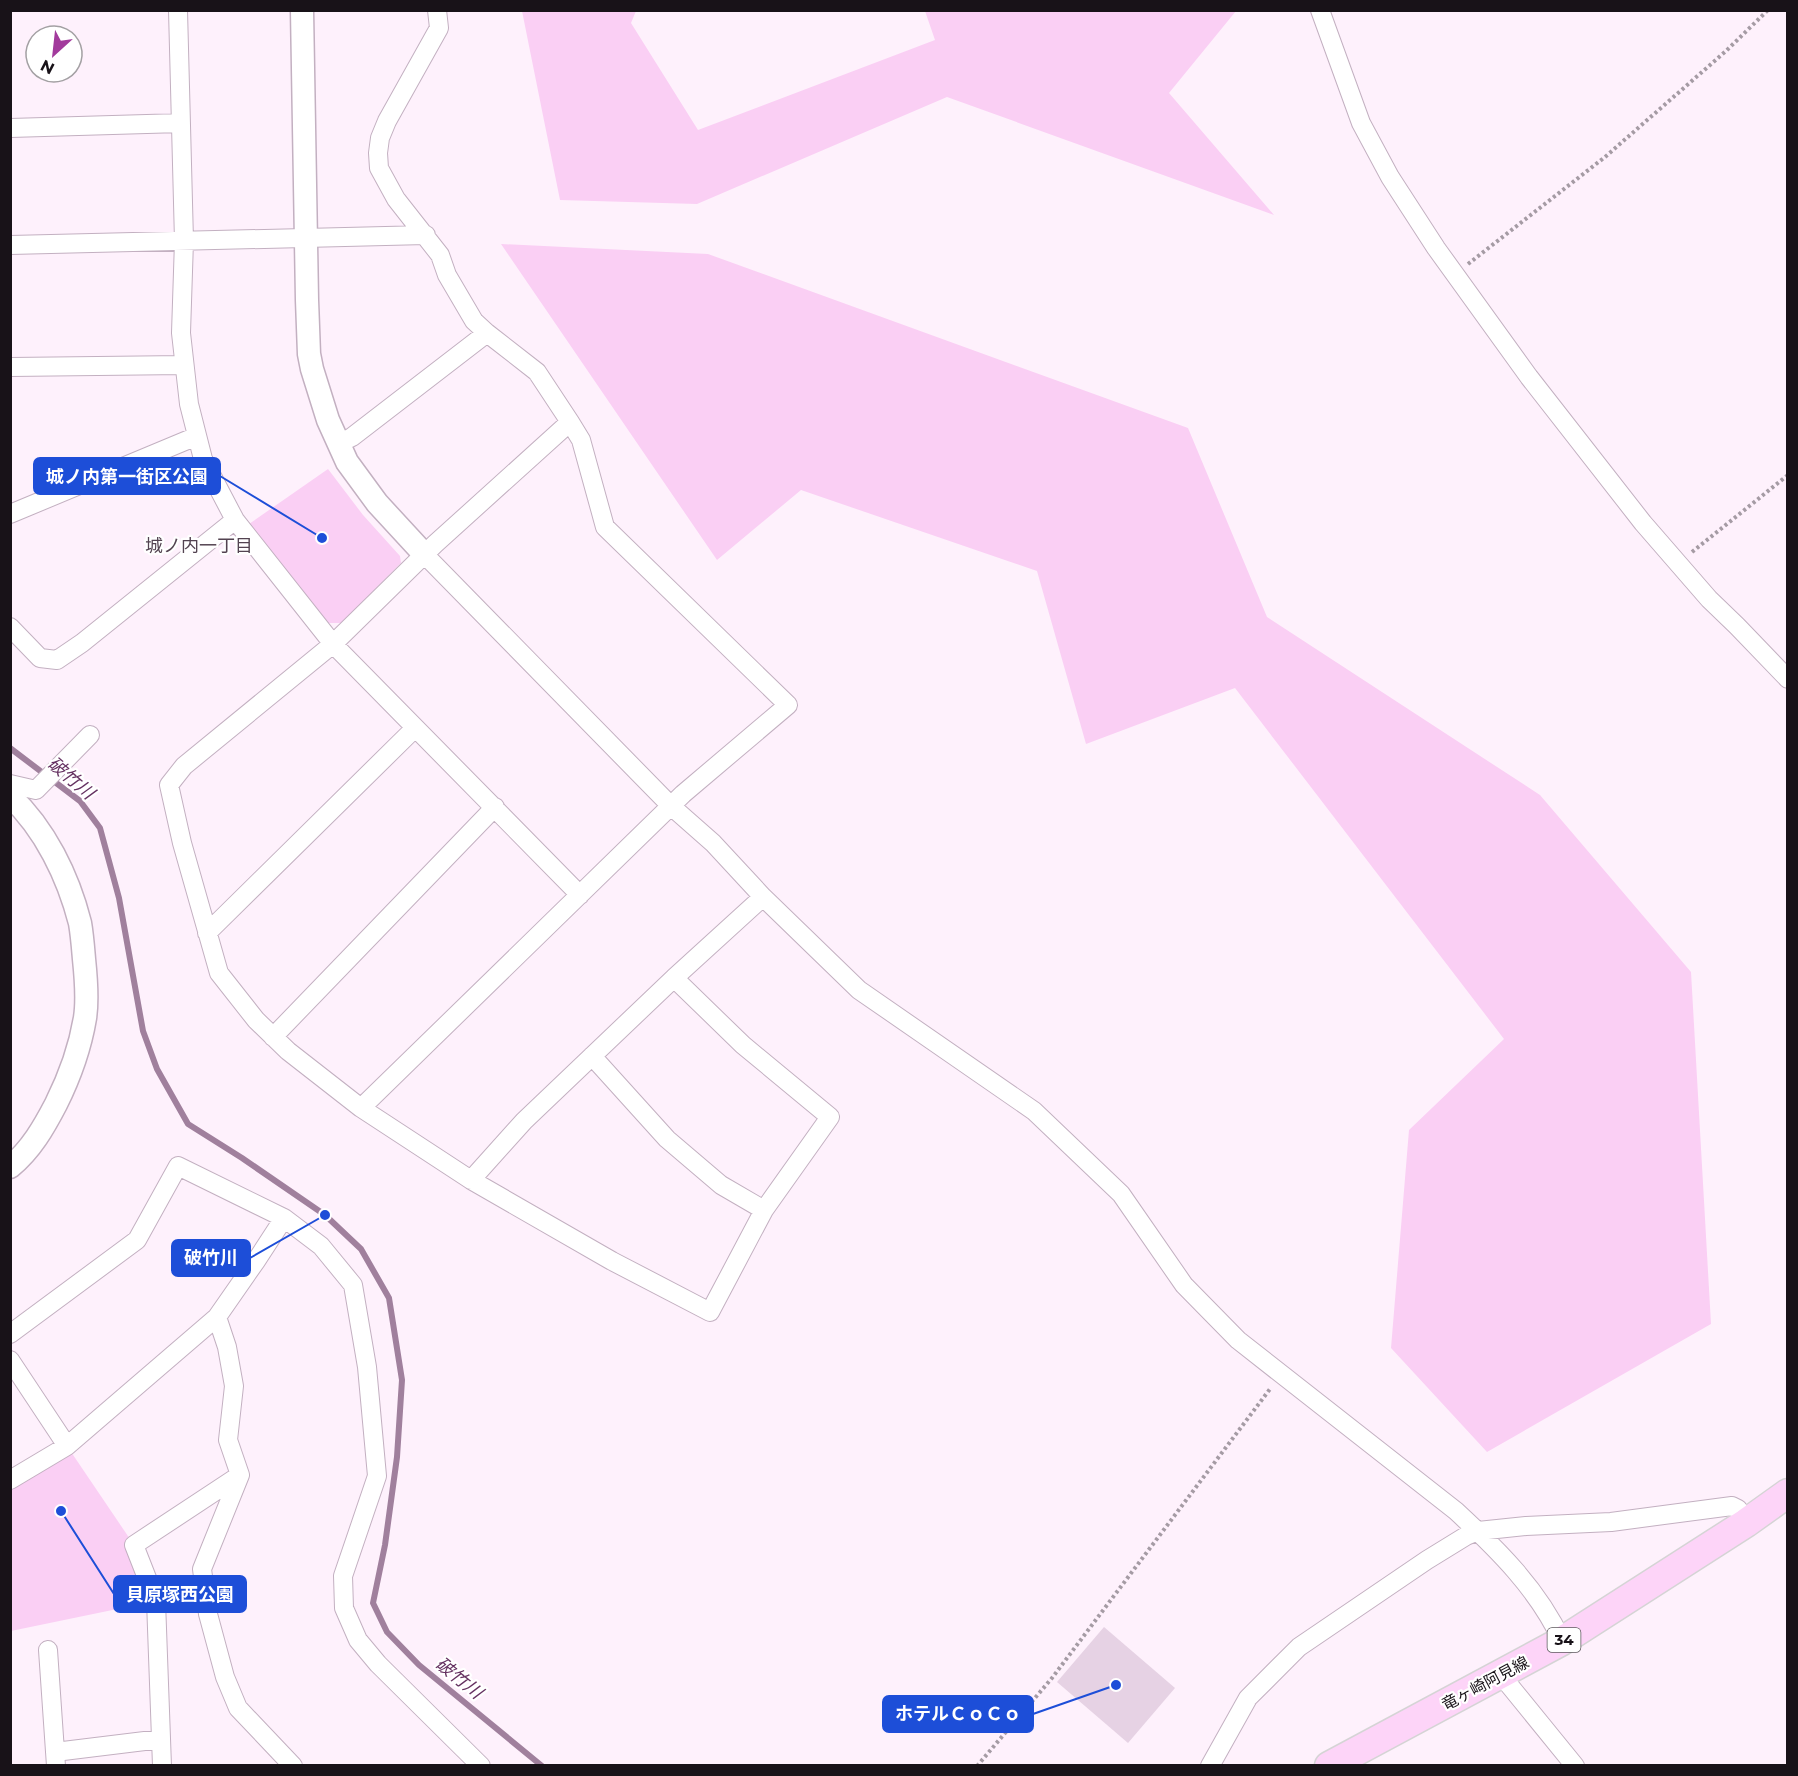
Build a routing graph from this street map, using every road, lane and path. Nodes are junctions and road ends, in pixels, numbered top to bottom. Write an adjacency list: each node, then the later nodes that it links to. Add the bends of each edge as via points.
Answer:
1 (178, 10): 6 (street)
2 (302, 10): 9 (street)
3 (437, 10): 8 (street, via 439,28 387,121 378,153 379,168 396,199)
4 (1320, 10): 12 (street, via 1361,123 1390,177)
5 (1768, 10): 12 (path, via 1605,157)
6 (181, 123): 7 (street); 10 (street)
7 (10, 128)
8 (426, 236): 9 (street); 13 (street, via 474,321)
9 (306, 238): 10 (street); 18 (street, via 309,354 321,402)
10 (184, 241): 11 (street); 14 (street)
11 (10, 246)
12 (1455, 273): 23 (street, via 1529,377)
13 (488, 333): 16 (street, via 537,372); 18 (street)
14 (184, 365): 15 (street); 17 (street)
15 (10, 368)
16 (570, 422): 22 (street); 31 (street, via 581,441 605,527 788,705)
17 (197, 436): 20 (street); 21 (street, via 203,459)
18 (338, 444): 22 (street, via 376,503)
19 (1788, 475): 23 (path)
20 (10, 514)
21 (235, 520): 24 (street, via 57,660 40,658); 25 (street)
22 (424, 554): 25 (street); 31 (street)
23 (1677, 564): 26 (street)
24 (10, 627)
25 (333, 644): 27 (street); 35 (street, via 184,766 169,785)
26 (1788, 679)
27 (415, 728): 32 (street); 35 (street)
28 (90, 735): 29 (street, via 36,790)
29 (10, 784)
30 (10, 796): 40 (street, via 47,842 67,885 80,924 86,976 85,1017 74,1062 41,1133)
31 (671, 806): 33 (street); 34 (street, via 713,843)
32 (495, 807): 33 (street); 37 (street)
33 (580, 895): 39 (street)
34 (763, 897): 36 (street); 47 (street, via 859,990 1034,1111 1121,1194 1184,1285 1239,1340)
35 (207, 933): 37 (street, via 219,973)
36 (674, 978): 38 (street); 42 (street, via 743,1045 830,1117)
37 (273, 1037): 39 (street)
38 (592, 1056): 41 (street, via 524,1121); 42 (street, via 667,1138 721,1185)
39 (361, 1108): 41 (street)
40 (10, 1167)
41 (471, 1180): 42 (street, via 612,1261 711,1312)
42 (764, 1210)
43 (284, 1218): 44 (street); 45 (street, via 178,1166 137,1240); 61 (street, via 321,1246 353,1285 368,1367 377,1476 343,1576 344,1608 358,1640 371,1656)
44 (218, 1317): 48 (street); 49 (street, via 234,1386 228,1440)
45 (10, 1334)
46 (10, 1360): 48 (street)
47 (1281, 1374): 53 (street); 62 (path, via 1052,1678)
48 (67, 1446): 50 (street)
49 (240, 1475): 57 (street, via 134,1545 156,1601); 60 (street, via 202,1569 208,1614 238,1708)
50 (10, 1480)
51 (1788, 1493): 52 (main road, 竜ヶ崎阿見線 / 34)
52 (1746, 1523): 53 (street, via 1732,1506 1611,1522); 54 (main road, 竜ヶ崎阿見線 / 34)
53 (1478, 1531): 54 (street, via 1533,1591); 63 (street, via 1426,1560 1299,1647 1248,1698)
54 (1562, 1641): 56 (main road, 竜ヶ崎阿見線 / 34)
55 (48, 1650): 58 (street)
56 (1500, 1675): 64 (main road, 竜ヶ崎阿見線 / 34); 65 (street)
57 (161, 1739): 58 (street); 59 (street)
58 (55, 1759)
59 (162, 1766)
60 (293, 1766)
61 (481, 1766)
62 (977, 1766)
63 (1210, 1766)
64 (1329, 1766)
65 (1575, 1766)

